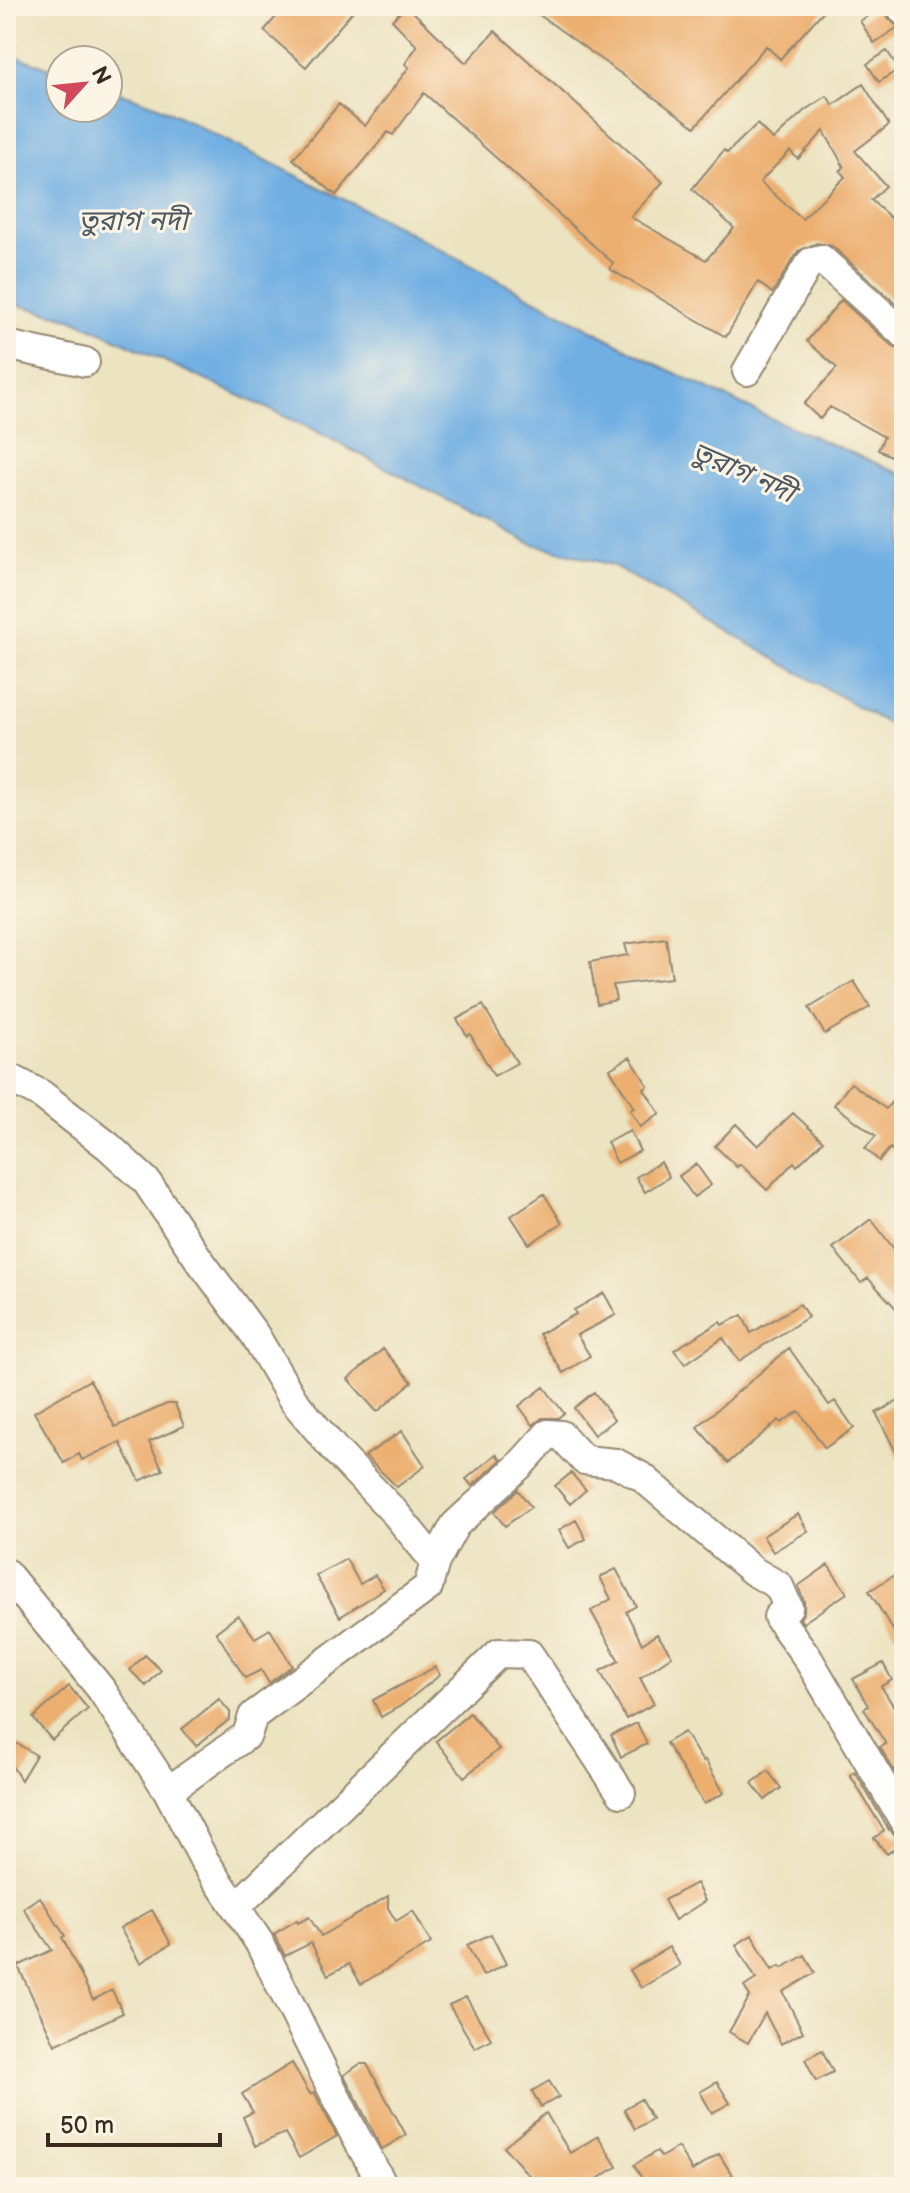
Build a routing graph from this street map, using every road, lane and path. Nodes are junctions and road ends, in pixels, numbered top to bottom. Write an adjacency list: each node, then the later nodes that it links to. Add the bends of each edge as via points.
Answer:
1 (900, 6): 2 (street)
2 (904, 11)
3 (904, 334): 6 (street, via 821,259 807,267)
4 (6, 345): 5 (street)
5 (85, 362)
6 (747, 371)
7 (6, 1076): 8 (street, via 42,1095 146,1181 255,1335 293,1400)
8 (435, 1562): 10 (street, via 428,1587 253,1716 247,1735); 12 (street, via 455,1525 548,1434 561,1435 584,1460 630,1469 753,1571 779,1586 788,1607 778,1617)
9 (6, 1573): 10 (street, via 101,1689)
10 (168, 1791): 13 (street)
11 (621, 1793): 13 (street, via 529,1654 499,1653)
12 (904, 1821)
13 (236, 1907): 14 (street)
14 (384, 2187)

